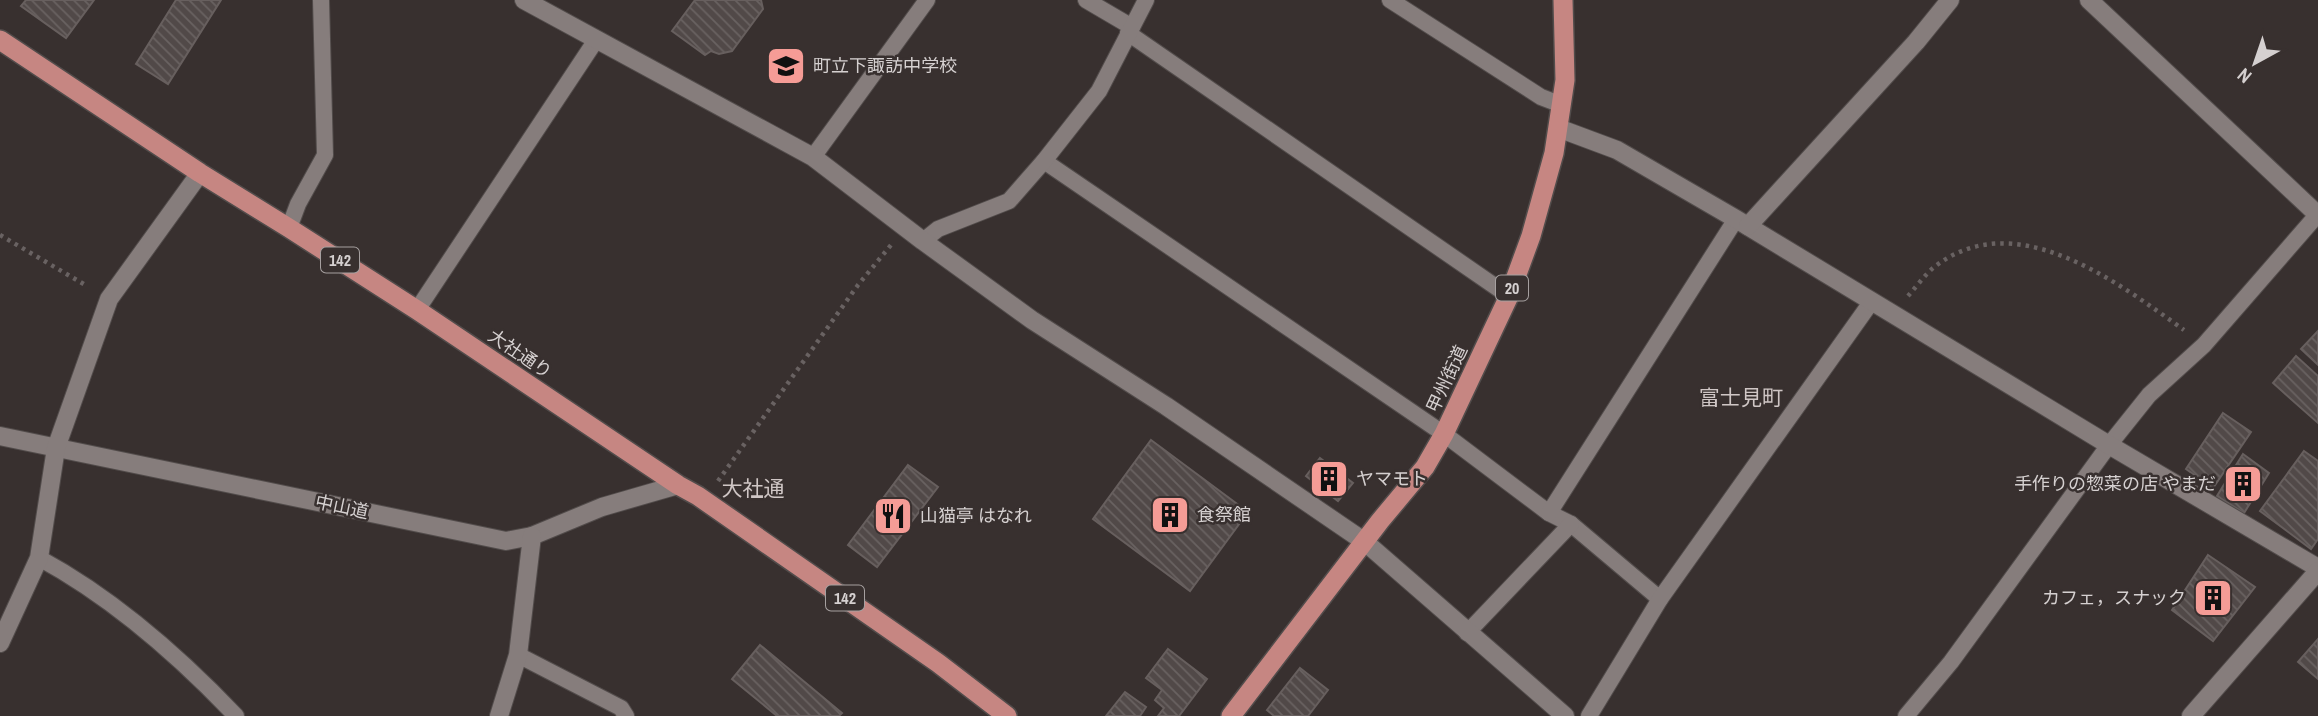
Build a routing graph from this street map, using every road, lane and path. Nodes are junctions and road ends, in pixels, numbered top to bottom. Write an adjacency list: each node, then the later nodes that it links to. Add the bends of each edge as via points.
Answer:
1 (321, 0): 20 (lane, via 325,155)
2 (524, 0): 12 (street)
3 (926, 0): 15 (lane)
4 (1086, 0): 10 (lane)
5 (1146, 0): 10 (lane)
6 (1390, 0): 13 (lane, via 1541,97)
7 (1563, 0): 13 (highway, 甲州街道 / 20)
8 (1950, 0): 19 (street, via 1916,42)
9 (2089, 0): 18 (street)
10 (1130, 30): 16 (lane, via 1099,91); 24 (lane)
11 (0, 40): 17 (highway, 大社通り / 142)
12 (596, 40): 15 (street); 27 (lane)
13 (1562, 105): 14 (highway, 甲州街道 / 20)
14 (1558, 128): 19 (street, via 1617,150); 24 (highway, 甲州街道 / 20, via 1531,236)
15 (813, 158): 21 (street)
16 (1044, 161): 23 (lane, via 1009,201 938,229); 30 (lane)
17 (200, 173): 20 (highway, 大社通り / 142); 25 (street)
18 (2318, 214): 29 (lane)
19 (1742, 222): 26 (street); 36 (lane)
20 (289, 228): 27 (highway, 大社通り / 142)
21 (905, 228): 23 (street); 34 (path, via 858,285)
22 (0, 235): 25 (path)
23 (923, 242): 39 (street)
24 (1509, 296): 30 (highway, 甲州街道 / 20)
25 (108, 299): 33 (street)
26 (1872, 301): 28 (street); 42 (lane)
27 (416, 310): 35 (highway, 大社通り / 142)
28 (1893, 313): 29 (path, via 1932,269 1950,258 1984,244 2015,244 2058,253 2113,280); 32 (street)
29 (2204, 345): 32 (lane, via 2149,395)
30 (1444, 434): 36 (lane); 39 (highway, 甲州街道 / 20, via 1425,467)
31 (0, 436): 33 (street, 中山道)
32 (2109, 445): 41 (street); 53 (lane, via 1951,662)
33 (55, 448): 38 (street, 中山道, via 506,541); 40 (street)
34 (718, 481)
35 (678, 485): 38 (street, 中山道, via 602,507); 49 (highway, 大社通り / 142, via 938,663)
36 (1549, 513): 37 (lane)
37 (1571, 524): 42 (lane); 43 (lane)
38 (532, 536): 45 (street)
39 (1365, 542): 43 (street); 50 (highway, 甲州街道 / 20)
40 (39, 558): 44 (street); 46 (lane, via 78,579 188,666)
41 (2318, 570): 54 (street)
42 (1660, 599): 52 (lane)
43 (1467, 633): 51 (street)
44 (0, 643)
45 (518, 655): 47 (street); 48 (lane, via 621,708)
46 (236, 716)
47 (499, 716)
48 (626, 716)
49 (1007, 716)
50 (1231, 716)
51 (1565, 716)
52 (1589, 716)
53 (1906, 716)
54 (2191, 716)

